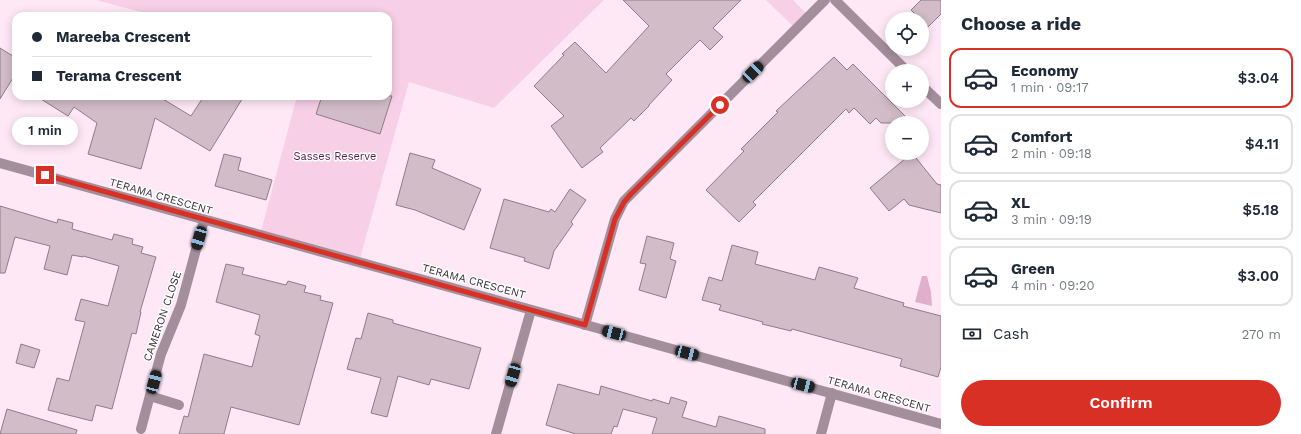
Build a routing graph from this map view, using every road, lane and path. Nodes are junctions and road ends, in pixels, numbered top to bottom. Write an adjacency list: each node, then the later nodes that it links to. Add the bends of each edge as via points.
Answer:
1 (826, 0): 9 (street, via 624,202 615,219)
2 (835, 0): 3 (street)
3 (900, 64)
4 (929, 93): 5 (street)
5 (941, 104)
6 (0, 163): 7 (street, TERAMA CRESCENT)
7 (204, 220): 8 (street, TERAMA CRESCENT); 11 (street, CAMERON CLOSE, via 181,305 161,354)
8 (531, 310): 9 (street, TERAMA CRESCENT); 15 (street)
9 (585, 325): 10 (street, TERAMA CRESCENT)
10 (832, 393): 13 (street, TERAMA CRESCENT); 16 (street)
11 (150, 396): 12 (street); 14 (street, CAMERON CLOSE)
12 (180, 405)
13 (941, 424)
14 (141, 429)
15 (496, 434)
16 (821, 434)

